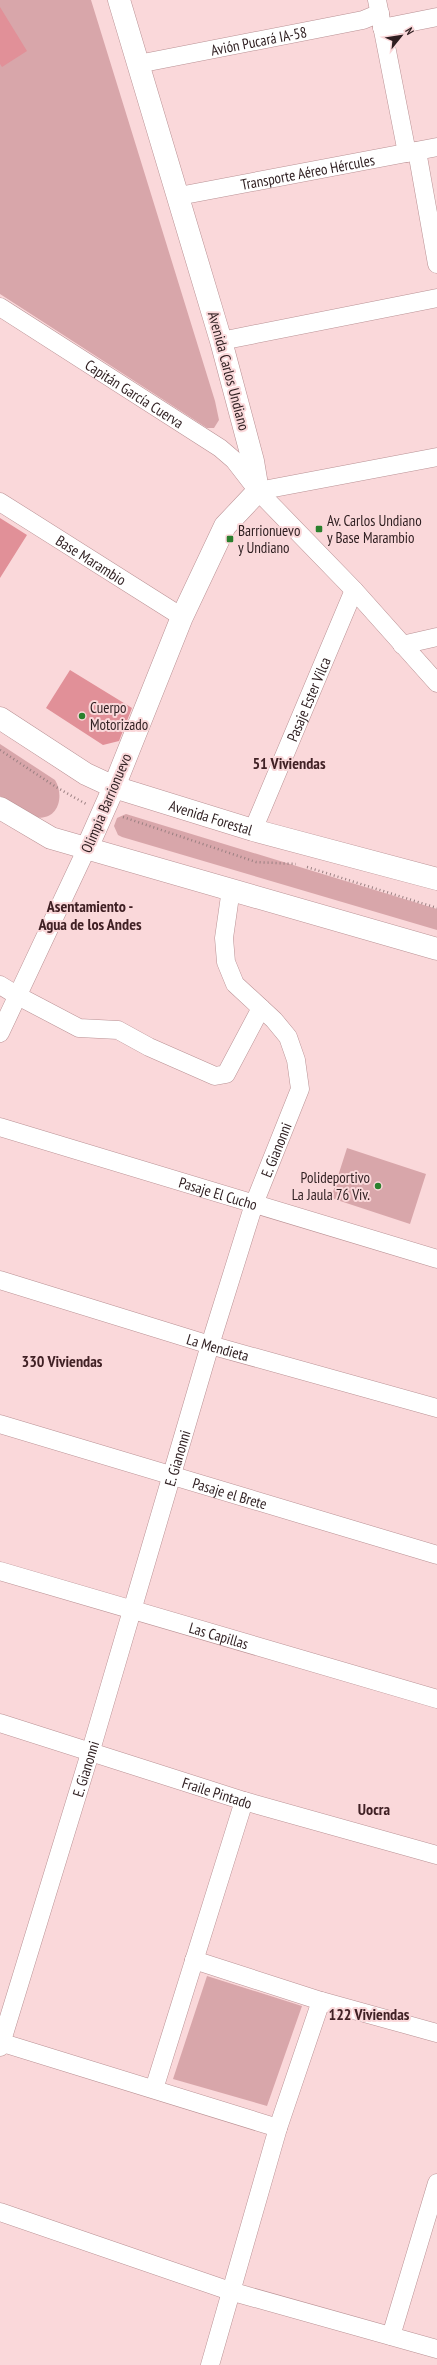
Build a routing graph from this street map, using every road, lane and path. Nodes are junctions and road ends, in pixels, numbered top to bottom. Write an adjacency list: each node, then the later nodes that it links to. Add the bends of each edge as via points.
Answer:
1 (119, 0): 4 (main road, Avenida Carlos Undiano)
2 (380, 14): 3 (street, Avión Pucará IA-58); 4 (street, Avión Pucará IA-58, via 363,20); 6 (street)
3 (437, 17)
4 (138, 64): 7 (main road, Avenida Carlos Undiano)
5 (437, 147): 6 (street, Transporte Aéreo Hércules)
6 (412, 152): 7 (street, Transporte Aéreo Hércules); 8 (street)
7 (179, 196): 11 (main road, Avenida Carlos Undiano)
8 (437, 264)
9 (437, 298): 11 (street)
10 (3, 315): 13 (street, Capitán García Cuerva, via 220,448 234,460)
11 (221, 341): 13 (main road, Avenida Carlos Undiano, via 254,461)
12 (437, 457): 13 (street)
13 (258, 491): 15 (street); 16 (main road, Olimpia Barrionuevo, via 225,526)
14 (0, 502): 16 (street, Base Marambio)
15 (354, 590): 18 (street); 23 (street, Pasaje Ester Vilca)
16 (182, 616): 21 (main road, Olimpia Barrionuevo)
17 (437, 637): 18 (street)
18 (402, 645): 19 (street)
19 (437, 683)
20 (0, 718): 21 (main road, Avenida Forestal, via 86,774)
21 (114, 787): 23 (main road, Avenida Forestal); 24 (main road, Olimpia Barrionuevo)
22 (0, 808): 24 (main road, via 51,838)
23 (253, 830): 25 (main road, Avenida Forestal)
24 (87, 848): 26 (main road); 29 (street, Olimpia Barrionuevo)
25 (437, 879)
26 (231, 889): 27 (main road); 30 (street, E. Gianonni, via 224,938 226,962 235,984)
27 (437, 948)
28 (0, 985): 29 (street)
29 (18, 996): 30 (street, via 79,1028 118,1030 149,1047 215,1076 226,1074); 31 (street, Olimpia Barrionuevo)
30 (261, 1008): 33 (street, E. Gianonni, via 288,1037 296,1060 300,1089)
31 (0, 1033)
32 (0, 1127): 33 (street, Pasaje El Cucho)
33 (254, 1204): 34 (street, Pasaje El Cucho); 36 (street, E. Gianonni)
34 (437, 1259)
35 (0, 1280): 36 (street, La Mendieta)
36 (210, 1345): 37 (street, La Mendieta); 39 (street, E. Gianonni)
37 (437, 1408)
38 (0, 1424): 39 (street, Pasaje el Brete)
39 (173, 1474): 40 (street, Pasaje el Brete); 42 (street, E. Gianonni)
40 (437, 1555)
41 (0, 1571): 42 (street, Las Capillas)
42 (132, 1611): 43 (street, Las Capillas); 45 (street, E. Gianonni)
43 (437, 1699)
44 (0, 1723): 45 (street, Fraile Pintado)
45 (92, 1750): 46 (street, Fraile Pintado); 51 (street, E. Gianonni)
46 (244, 1801): 47 (street, Fraile Pintado); 48 (street)
47 (437, 1855)
48 (194, 1960): 49 (street); 52 (street)
49 (321, 2001): 50 (street); 53 (street)
50 (437, 2033)
51 (0, 2043): 52 (street)
52 (154, 2089): 53 (street)
53 (278, 2128): 56 (street)
54 (437, 2183): 57 (street)
55 (0, 2212): 56 (street)
56 (230, 2291): 57 (street); 59 (street)
57 (390, 2336): 58 (street)
58 (437, 2349)
59 (210, 2365)

